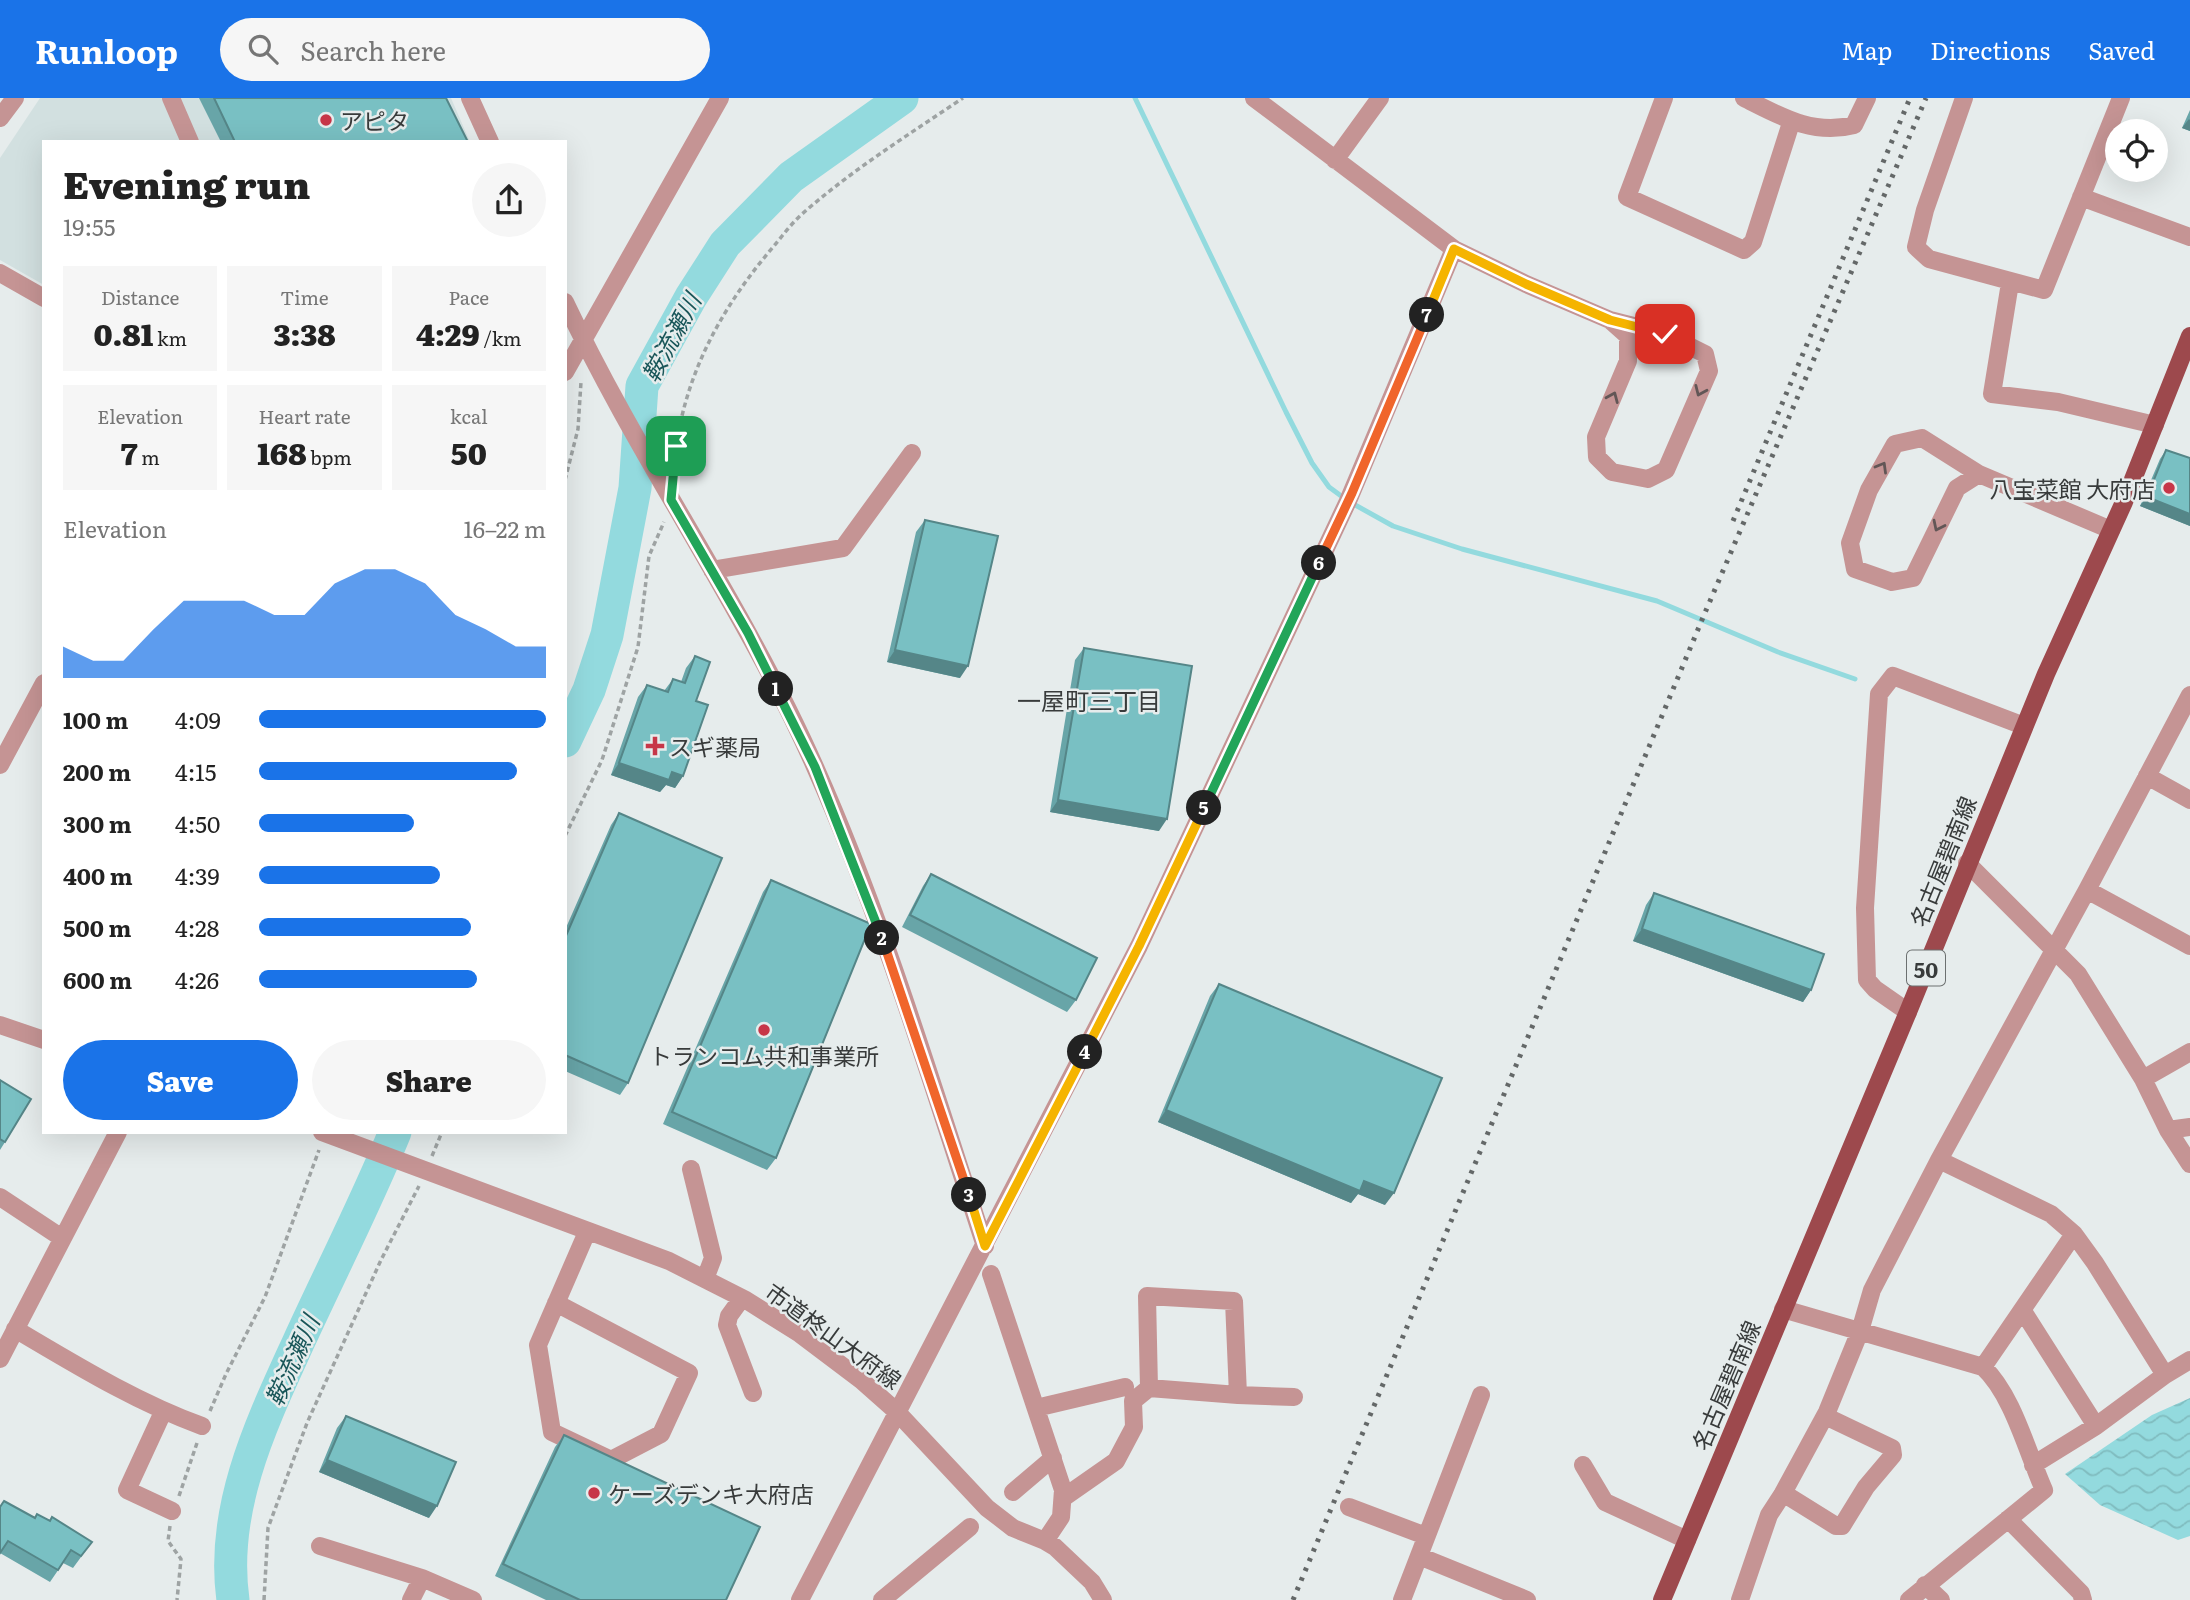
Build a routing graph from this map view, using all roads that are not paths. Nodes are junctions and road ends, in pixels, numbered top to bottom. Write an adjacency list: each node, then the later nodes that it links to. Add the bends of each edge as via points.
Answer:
1 (15, 98): 12 (street)
2 (171, 98): 14 (street)
3 (470, 98): 15 (street)
4 (720, 98): 26 (street)
5 (1254, 98): 16 (street)
6 (1380, 98): 16 (street)
7 (1664, 98): 13 (street, via 1627,197 1744,250 1753,242)
8 (1744, 98): 13 (street)
9 (1867, 98): 13 (street, via 1854,125 1838,129)
10 (1964, 98): 21 (street, via 1916,247 1929,259)
11 (2120, 98): 17 (street)
12 (0, 118)
13 (1791, 122)
14 (189, 140)
15 (489, 140)
16 (1335, 160): 19 (street)
17 (2081, 197): 18 (street); 21 (street, via 2045,290)
18 (2190, 237)
19 (1454, 249): 24 (street); 59 (street, via 1348,501 1139,946)
20 (0, 273): 22 (street)
21 (2010, 283): 28 (street, via 1992,394 2059,402)
22 (42, 297)
23 (567, 306): 26 (street)
24 (1610, 320): 24 (street, one-way to 24, via 1665,334 1705,354 1707,362 1709,371 1666,470 1648,479 1612,472 1597,457 1596,437 1628,361 1628,336)
25 (2190, 336): 28 (main road, 名古屋碧南線 / 50)
26 (583, 340): 27 (street); 32 (street)
27 (573, 375)
28 (2155, 425): 31 (main road, 名古屋碧南線 / 50)
29 (912, 453): 32 (street, via 843,548)
30 (1979, 474): 30 (street, one-way to 30, via 1956,488 1913,578 1892,582 1855,569 1850,543 1869,490 1895,444 1922,438); 31 (street)
31 (2111, 530): 35 (main road, 名古屋碧南線 / 50)
32 (712, 570): 59 (street, via 815,767 880,932)
33 (42, 687): 36 (street)
34 (2190, 695): 37 (street)
35 (2024, 726): 39 (main road, 名古屋碧南線 / 50); 43 (street, via 1893,676 1879,694 1865,908 1867,980)
36 (0, 765)
37 (2147, 776): 38 (street); 40 (street)
38 (2190, 800)
39 (1967, 863): 42 (street); 43 (main road, 名古屋碧南線 / 50)
40 (2087, 890): 41 (street); 42 (street)
41 (2190, 946)
42 (2053, 948): 47 (street, via 2078,974); 52 (street)
43 (1908, 1012): 64 (main road, 名古屋碧南線 / 50)
44 (0, 1025): 45 (street)
45 (42, 1039)
46 (2190, 1052): 47 (street)
47 (2143, 1079): 49 (street)
48 (2190, 1127): 49 (street)
49 (2168, 1130): 53 (street)
50 (117, 1134): 58 (street)
51 (326, 1134): 56 (street, 市道柊山大府線)
52 (1939, 1160): 57 (street, via 2051,1214); 67 (street, via 1872,1290)
53 (2190, 1164)
54 (691, 1169): 61 (street, via 713,1258)
55 (0, 1197): 58 (street)
56 (587, 1231): 61 (street, 市道柊山大府線); 63 (street)
57 (2074, 1234): 65 (street); 71 (street)
58 (62, 1238): 66 (street)
59 (985, 1246): 79 (street)
60 (991, 1274): 78 (street)
61 (705, 1279): 62 (street, 市道柊山大府線)
62 (741, 1298): 74 (street, via 727,1325); 79 (street, 市道柊山大府線, via 800,1334)
63 (556, 1303): 63 (street, via 538,1345 552,1432 611,1460 662,1433 689,1373)
64 (1783, 1309): 67 (street); 95 (main road, 名古屋碧南線 / 50)
65 (2022, 1311): 70 (street); 83 (street)
66 (15, 1329): 68 (street); 80 (street)
67 (1860, 1331): 70 (street); 81 (street)
68 (0, 1359)
69 (2190, 1360): 71 (street)
70 (1983, 1367): 86 (street, via 1995,1378)
71 (2165, 1374): 83 (street)
72 (1125, 1387): 78 (street)
73 (1149, 1388): 75 (street); 75 (street, via 1147,1296 1234,1301); 89 (street, via 1133,1401 1134,1427 1116,1461)
74 (753, 1393)
75 (1238, 1395): 77 (street)
76 (1481, 1395): 94 (street)
77 (1294, 1397)
78 (1036, 1408): 84 (street)
79 (896, 1411): 96 (street, 市道柊山大府線, via 987,1508 1013,1528); 103 (street)
80 (163, 1412): 82 (street); 91 (street, via 127,1490)
81 (1825, 1416): 88 (street); 88 (street, via 1892,1448 1893,1455 1866,1487 1842,1527)
82 (202, 1426)
83 (2096, 1426): 86 (street)
84 (1053, 1458): 87 (street); 89 (street)
85 (1583, 1465): 95 (street, via 1605,1502)
86 (2033, 1465): 92 (street, via 2044,1490)
87 (1013, 1492)
88 (1783, 1493): 109 (street, via 1769,1515)
89 (1063, 1498): 96 (street, via 1061,1517)
90 (1349, 1507): 94 (street)
91 (172, 1511)
92 (2008, 1519): 100 (street); 112 (street)
93 (970, 1527): 104 (street)
94 (1426, 1536): 98 (street)
95 (1687, 1540): 108 (main road, 名古屋碧南線 / 50)
96 (1045, 1541): 105 (street, 市道柊山大府線, via 1092,1582)
97 (320, 1546): 99 (street)
98 (1419, 1556): 106 (street); 107 (street)
99 (422, 1578): 101 (street); 102 (street)
100 (1925, 1585): 110 (street); 111 (street)
101 (411, 1600)
102 (473, 1600)
103 (800, 1600)
104 (882, 1600)
105 (1103, 1600)
106 (1402, 1600)
107 (1527, 1600)
108 (1662, 1600)
109 (1740, 1600)
110 (1909, 1600)
111 (1941, 1600)
112 (2083, 1600)

